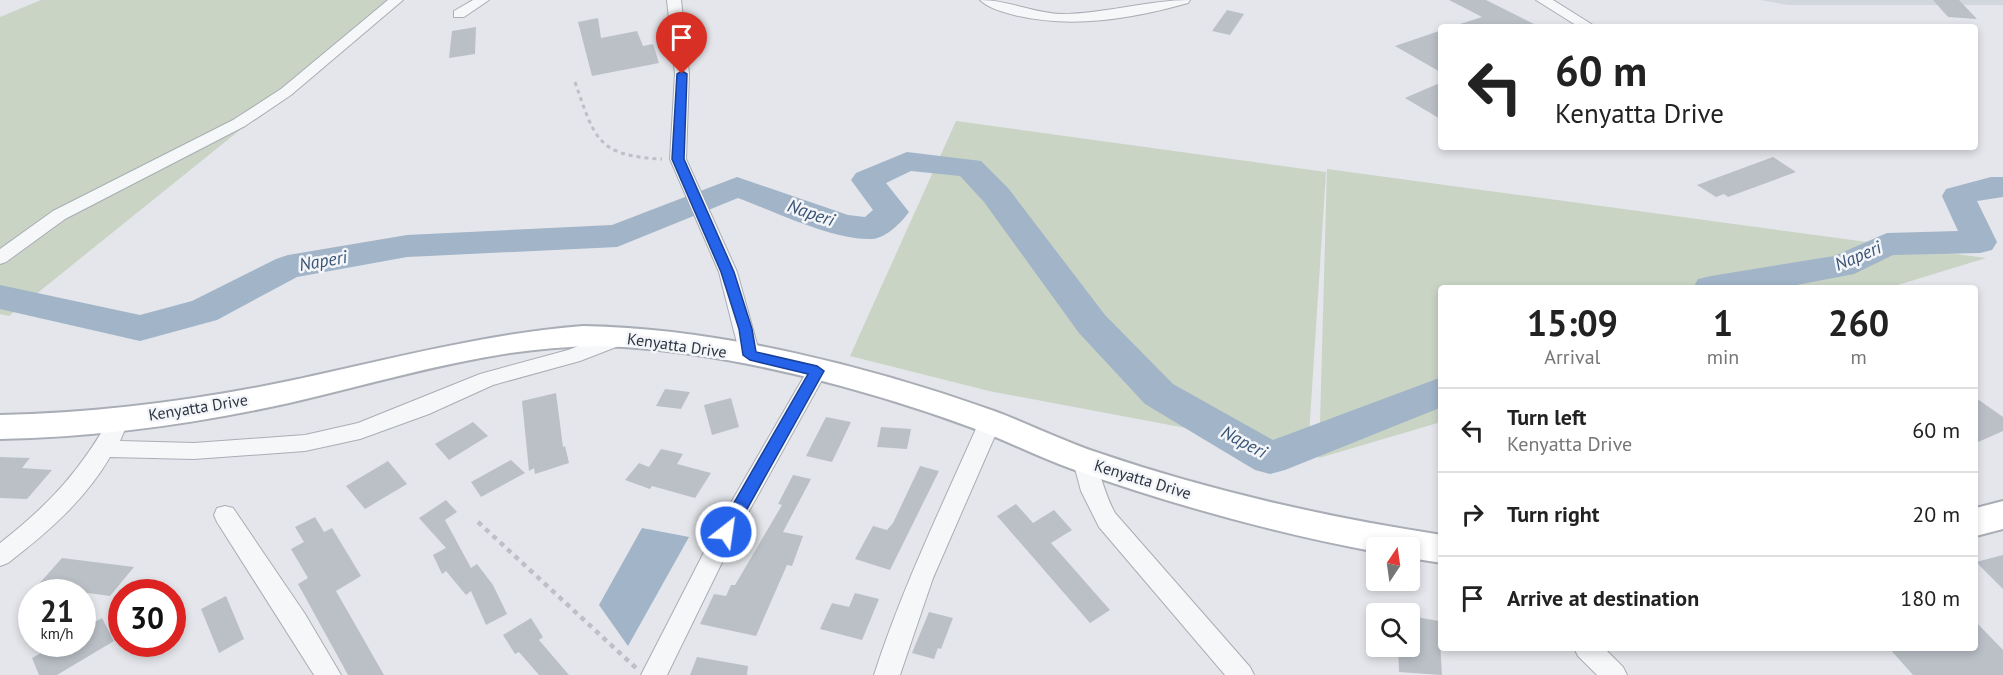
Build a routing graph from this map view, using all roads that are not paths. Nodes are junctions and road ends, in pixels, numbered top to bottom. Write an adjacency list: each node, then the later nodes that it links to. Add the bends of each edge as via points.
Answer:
1 (396, 0): 9 (street, via 343,48 239,123 59,215)
2 (482, 0): 7 (street)
3 (674, 0): 11 (street, via 682,74 678,159 728,272)
4 (987, 0): 5 (street, via 1026,15 1060,17 1157,8)
5 (1183, 0)
6 (1543, 0): 8 (street)
7 (459, 14)
8 (1584, 24)
9 (0, 258)
10 (622, 337): 11 (main road, Kenyatta Drive); 13 (main road, Kenyatta Drive, via 528,341 283,393); 16 (street, via 573,356 487,379 360,431 305,443 194,451)
11 (750, 355): 12 (main road, Kenyatta Drive)
12 (817, 371): 14 (main road, Kenyatta Drive); 26 (street, via 726,532)
13 (119, 420): 15 (main road, Kenyatta Drive, via 54,427); 16 (street)
14 (990, 422): 17 (main road, Kenyatta Drive); 27 (street, via 928,558)
15 (0, 427)
16 (106, 449): 22 (street, via 89,474 54,510)
17 (1084, 461): 21 (main road, Kenyatta Drive, via 1310,524); 24 (street, via 1092,491 1107,520)
18 (225, 515): 25 (street)
19 (2003, 515): 20 (main road)
20 (1978, 521)
21 (1438, 548)
22 (0, 556)
23 (1590, 651): 28 (street)
24 (1239, 674)
25 (328, 675)
26 (654, 675)
27 (887, 675)
28 (1614, 675)

